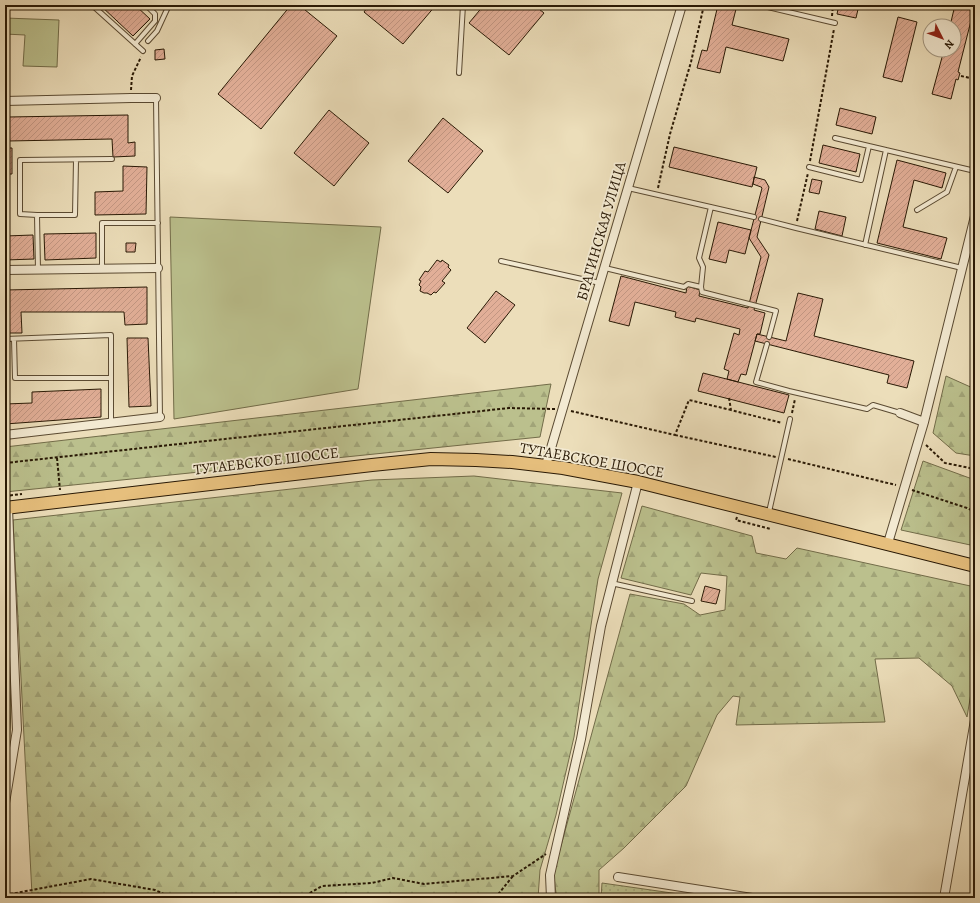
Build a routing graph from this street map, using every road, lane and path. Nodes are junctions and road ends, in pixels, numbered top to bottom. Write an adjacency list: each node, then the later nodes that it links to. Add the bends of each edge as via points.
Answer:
1 (92, 5): 11 (lane)
2 (146, 5): 11 (lane, via 156,18)
3 (169, 5): 10 (lane, via 157,31)
4 (463, 5): 13 (lane)
5 (682, 5): 27 (street, БРАГИНСКАЯ УЛИЦА)
6 (704, 5): 28 (path)
7 (759, 5): 9 (lane)
8 (833, 5): 9 (path, via 832,15)
9 (835, 23): 25 (path)
10 (148, 41)
11 (135, 44): 12 (lane)
12 (143, 51): 16 (path, via 132,76)
13 (459, 73)
14 (961, 76): 15 (path)
15 (975, 79)
16 (131, 98): 17 (street); 18 (street)
17 (156, 98): 35 (lane)
18 (5, 101)
19 (835, 138): 20 (lane)
20 (868, 146): 21 (lane); 25 (lane, via 861,180)
21 (886, 150): 24 (lane); 37 (lane)
22 (76, 160): 23 (lane); 31 (lane, via 75,214); 31 (lane, via 20,160 20,214)
23 (112, 160)
24 (956, 167): 26 (lane); 30 (lane, via 947,192)
25 (809, 168): 36 (path)
26 (975, 171)
27 (628, 188): 28 (lane); 40 (street, БРАГИНСКАЯ УЛИЦА)
28 (656, 194): 29 (lane)
29 (711, 207): 33 (lane); 46 (lane, via 699,258 703,267)
30 (916, 210)
31 (37, 215): 44 (lane)
32 (975, 216): 41 (street)
33 (754, 217)
34 (762, 219): 36 (lane)
35 (158, 223): 39 (lane); 42 (lane, via 102,223)
36 (796, 228): 37 (lane)
37 (865, 245): 41 (lane)
38 (501, 261): 45 (lane)
39 (158, 268): 42 (street); 57 (lane)
40 (605, 268): 45 (street, БРАГИНСКАЯ УЛИЦА); 46 (lane, via 684,288 688,284)
41 (962, 268): 59 (street)
42 (102, 269): 44 (street)
43 (5, 270): 44 (street)
44 (38, 270)
45 (601, 283): 54 (street, БРАГИНСКАЯ УЛИЦА)
46 (701, 287): 47 (lane, via 702,292 776,311)
47 (769, 336)
48 (5, 339): 49 (lane)
49 (14, 340): 51 (lane, via 14,378); 51 (lane, via 111,335)
50 (767, 344): 52 (lane, via 756,382)
51 (111, 378): 60 (lane)
52 (797, 393): 56 (lane, via 867,409 873,406); 58 (path)
53 (728, 398): 55 (path)
54 (563, 410): 62 (path); 65 (path, via 509,408); 68 (street, БРАГИНСКАЯ УЛИЦА)
55 (731, 410): 61 (path); 62 (path, via 689,400)
56 (900, 413): 59 (street)
57 (160, 417): 60 (street)
58 (790, 420): 61 (lane)
59 (924, 422): 64 (street)
60 (111, 423): 63 (street)
61 (789, 425): 66 (lane)
62 (675, 434): 66 (path)
63 (5, 435)
64 (919, 442): 69 (path, via 926,444 945,463); 71 (street)
65 (57, 458): 67 (path); 72 (path)
66 (781, 458): 71 (path); 75 (lane)
67 (5, 463)
68 (546, 465): 70 (main road, ТУТАЕВСКОЕ ШОССЕ); 73 (main road, ТУТАЕВСКОЕ ШОССЕ, via 431,460)
69 (975, 469)
70 (638, 482): 75 (main road, ТУТАЕВСКОЕ ШОССЕ); 78 (street)
71 (905, 487): 74 (path); 76 (street)
72 (60, 490)
73 (6, 508): 81 (street, via 17,730)
74 (975, 512)
75 (769, 515): 76 (main road, ТУТАЕВСКОЕ ШОССЕ)
76 (888, 544): 77 (main road, ТУТАЕВСКОЕ ШОССЕ)
77 (975, 566)
78 (611, 583): 79 (lane); 82 (street, via 581,739)
79 (692, 601)
80 (975, 720): 91 (street)
81 (5, 803)
82 (556, 847): 83 (path); 89 (street, via 550,875)
83 (513, 876): 87 (path, via 424,884 393,878 372,883 322,886); 88 (path)
84 (618, 877): 90 (street)
85 (5, 896): 86 (path, via 91,879 155,890)
86 (173, 898)
87 (301, 898)
88 (495, 898)
89 (551, 898)
90 (752, 898)
91 (944, 898)

